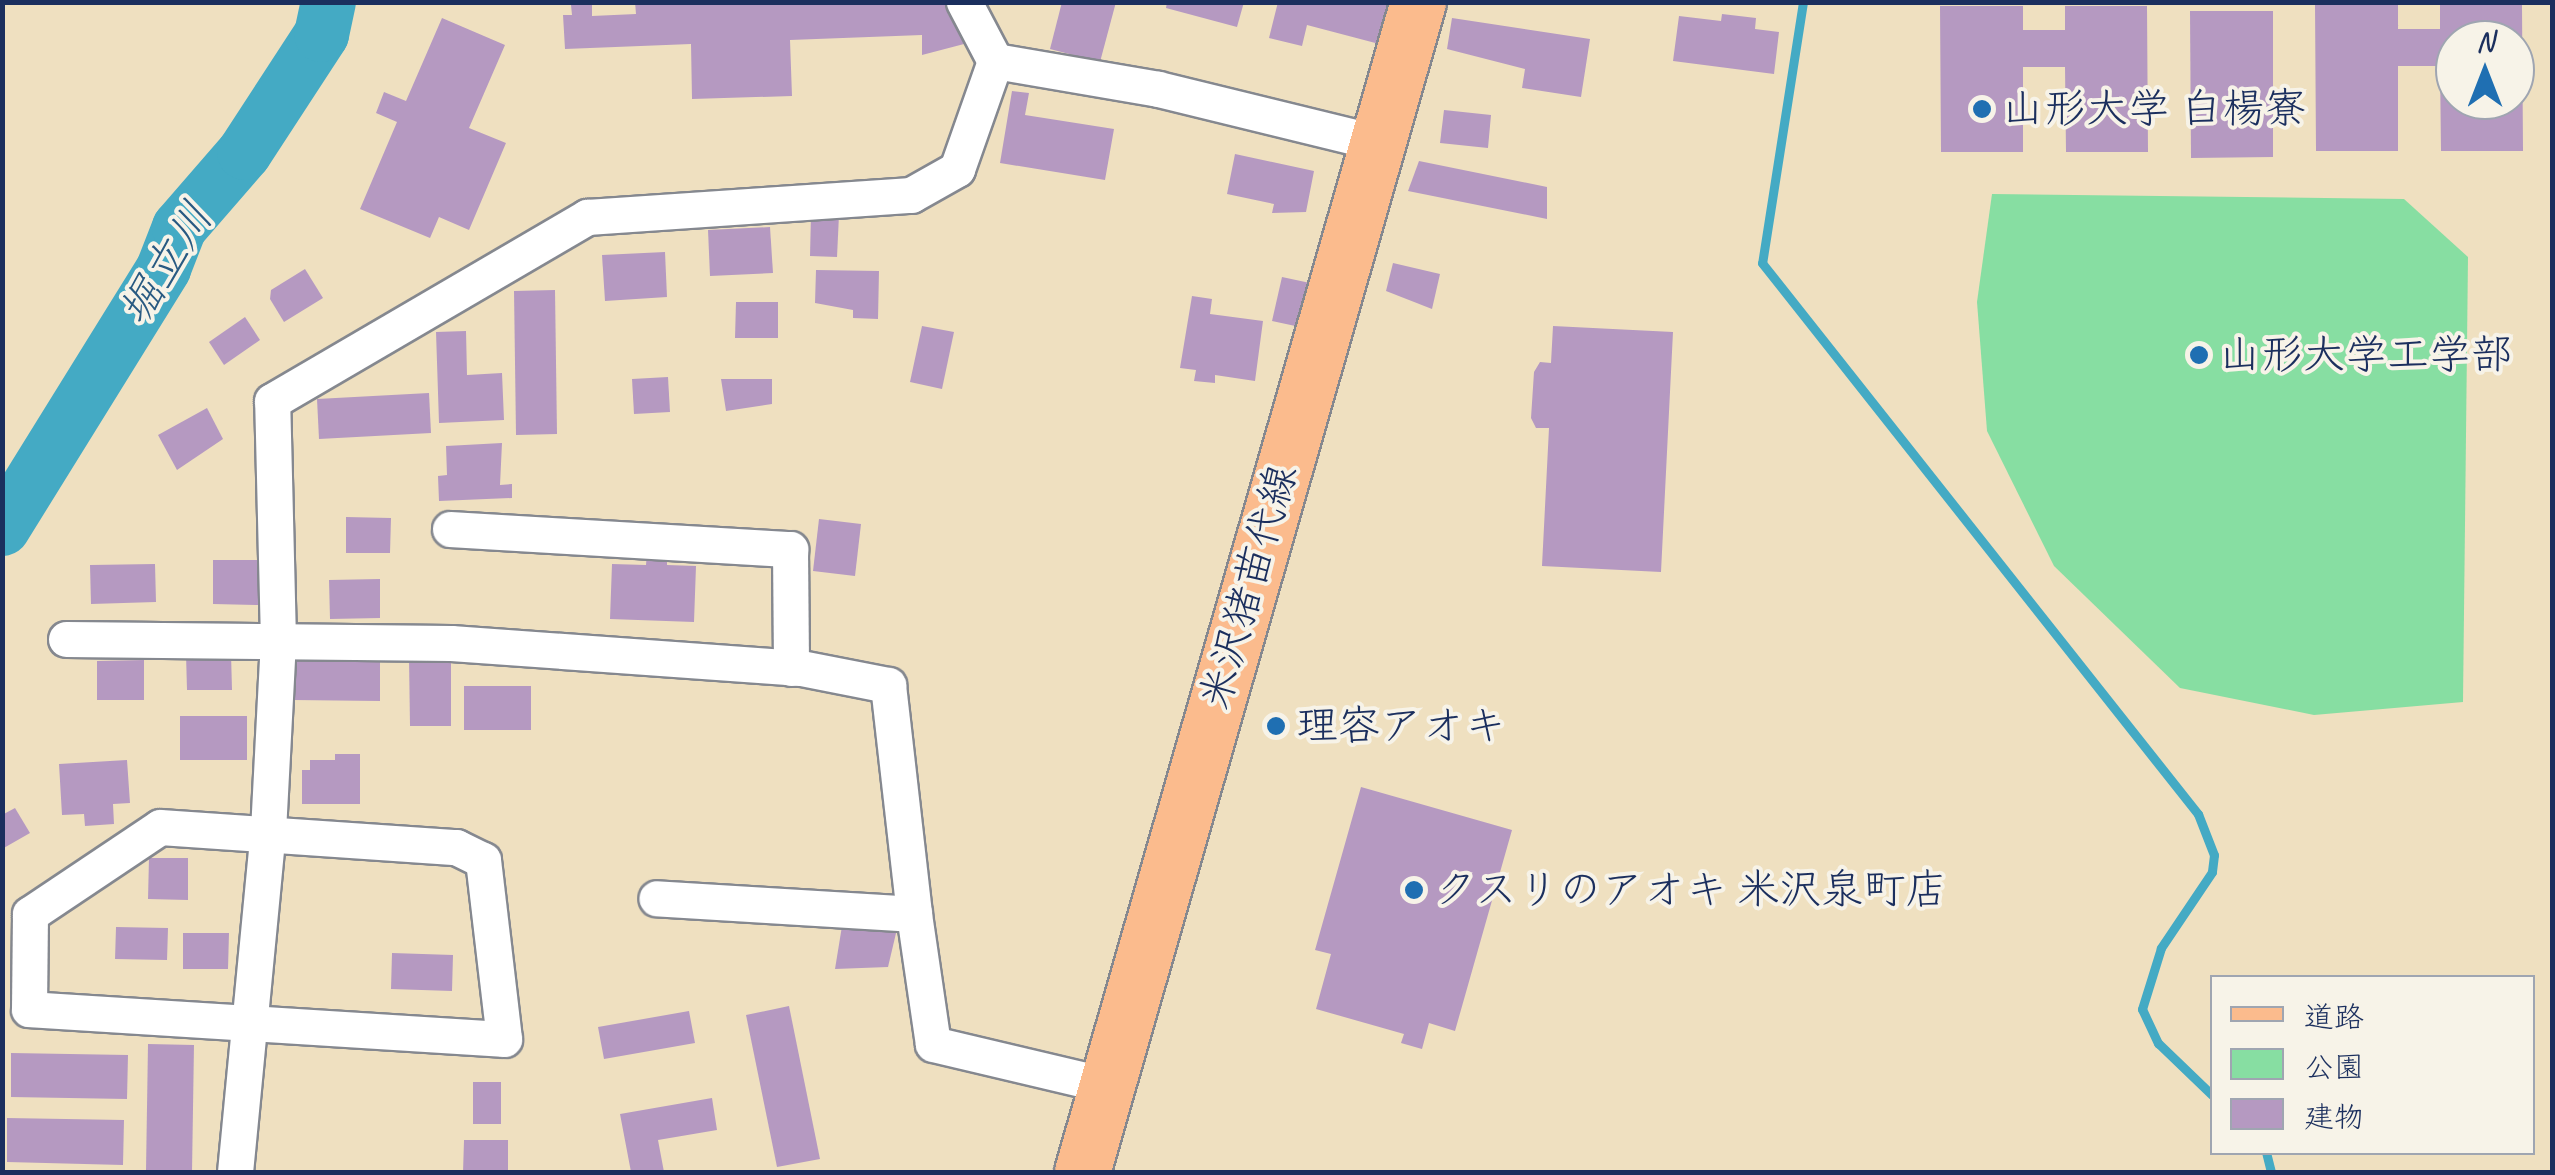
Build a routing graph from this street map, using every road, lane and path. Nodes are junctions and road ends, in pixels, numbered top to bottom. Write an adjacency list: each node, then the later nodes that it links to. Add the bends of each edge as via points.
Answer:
1 (964, 2): 3 (street)
2 (1418, 2): 4 (main road, 米沢猪苗代線)
3 (995, 62): 4 (street, via 1158,89); 7 (street, via 957,169 912,195 587,217 272,401)
4 (1378, 144): 13 (main road, 米沢猪苗代線)
5 (450, 529): 8 (street, via 790,549)
6 (66, 639): 7 (street)
7 (278, 640): 8 (street, via 452,644); 9 (street)
8 (792, 668): 11 (street, via 888,685)
9 (268, 832): 12 (street); 12 (street, via 160,828 30,914 29,1008); 12 (street, via 456,846 483,860 504,1039)
10 (656, 898): 11 (street)
11 (914, 914): 13 (street, via 932,1044)
12 (252, 1021): 14 (street)
13 (1107, 1085): 15 (main road, 米沢猪苗代線)
14 (235, 1172)
15 (1082, 1172)

